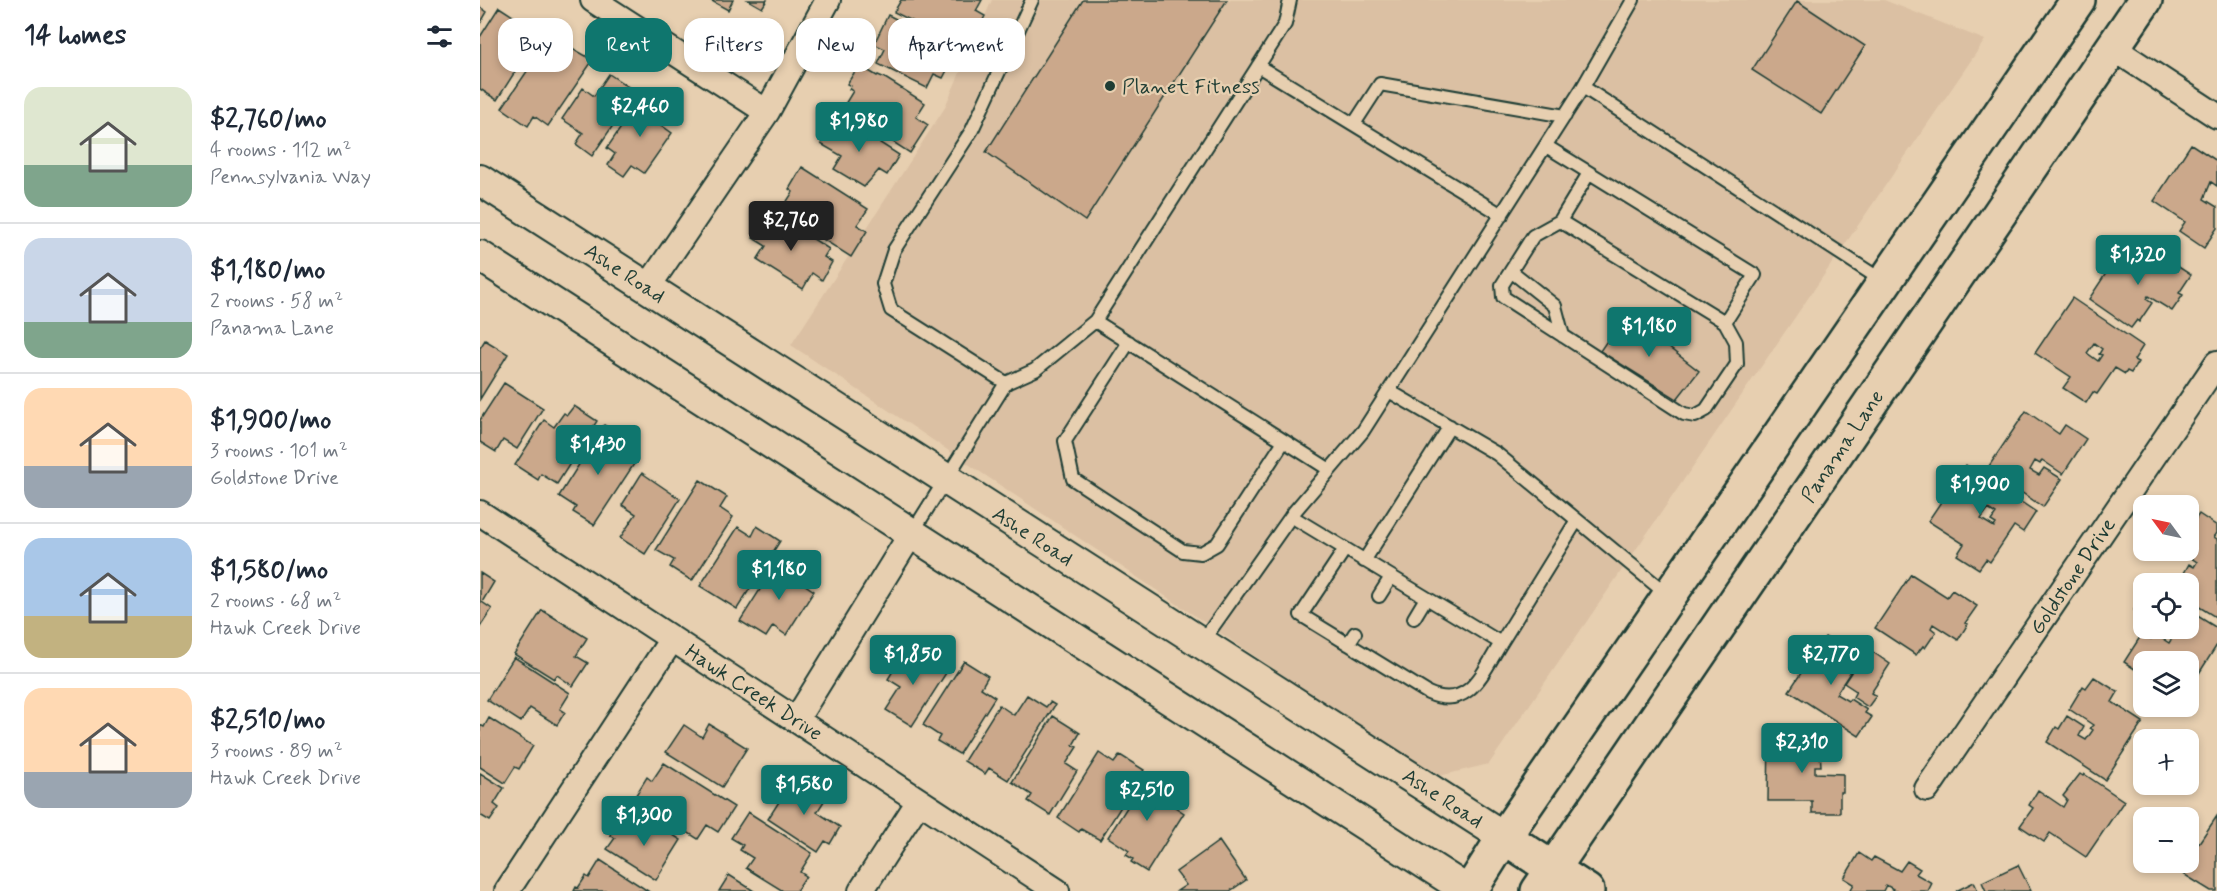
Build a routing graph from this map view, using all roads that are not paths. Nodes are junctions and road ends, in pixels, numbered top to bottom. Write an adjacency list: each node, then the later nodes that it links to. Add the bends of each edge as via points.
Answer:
1 (593, 0): 12 (street)
2 (828, 0): 12 (street)
3 (1032, 0): 30 (lane, via 972,130 894,250 883,284 891,310)
4 (1290, 0): 10 (lane, via 1285,24)
5 (1633, 0): 11 (lane)
6 (2078, 0): 23 (main road)
7 (2115, 0): 9 (main road)
8 (2145, 0): 9 (main road, Panama Lane)
9 (2113, 48): 14 (street); 56 (main road, Panama Lane)
10 (1258, 66): 15 (lane); 25 (lane)
11 (1583, 87): 13 (lane); 23 (lane)
12 (767, 112): 24 (street)
13 (1565, 116): 15 (lane, via 1380,84); 16 (lane)
14 (2217, 116)
15 (1354, 124): 19 (lane)
16 (1546, 146): 17 (lane); 19 (lane)
17 (1589, 173): 20 (lane); 26 (lane, via 1755,275)
18 (480, 180): 24 (street, Ashe Road)
19 (1502, 215): 31 (lane)
20 (1560, 221): 22 (lane, via 1533,236); 26 (lane)
21 (480, 256): 39 (street)
22 (1511, 271): 27 (lane, via 1555,306); 27 (lane, via 1502,285 1503,297)
23 (1884, 282): 43 (main road)
24 (648, 287): 35 (street, Ashe Road)
25 (1095, 321): 28 (lane); 30 (lane, via 1035,370)
26 (1725, 322): 27 (lane, via 1736,342 1737,364 1706,410 1695,416 1684,414)
27 (1563, 336)
28 (1128, 342): 33 (lane); 33 (lane, via 1065,441 1073,479 1183,551 1201,554 1217,544)
29 (2217, 363): 53 (street, Goldstone Drive)
30 (1006, 383): 35 (lane)
31 (1389, 391): 32 (lane); 34 (lane, via 1363,431)
32 (1450, 426): 38 (lane, via 1497,453); 41 (lane)
33 (1284, 441): 34 (lane)
34 (1330, 470): 37 (lane)
35 (946, 480): 39 (lane); 49 (street, Ashe Road)
36 (480, 513): 48 (street, Hawk Creek Drive)
37 (1291, 516): 40 (lane); 49 (lane)
38 (1578, 520): 43 (lane); 50 (lane)
39 (911, 534): 52 (street); 60 (street)
40 (1345, 549): 41 (lane); 51 (lane, via 1301,615)
41 (1364, 561): 42 (lane)
42 (1390, 577): 44 (lane); 45 (lane)
43 (1669, 595): 55 (main road)
44 (1379, 596)
45 (1426, 598): 46 (lane); 50 (lane)
46 (1414, 618)
47 (1355, 633): 51 (lane)
48 (672, 639): 52 (street, Hawk Creek Drive); 57 (street)
49 (1201, 643): 55 (street, Ashe Road)
50 (1501, 643): 51 (lane, via 1475,685 1455,699 1428,693 1387,661)
51 (1348, 644)
52 (796, 720): 54 (street, Hawk Creek Drive)
53 (1927, 789)
54 (920, 801): 58 (street); 59 (street, Hawk Creek Drive)
55 (1504, 837): 56 (main road, Ashe Road); 60 (main road)
56 (1545, 880): 61 (main road, Ashe Road)
57 (507, 891)
58 (861, 891)
59 (1057, 891)
60 (1469, 891)
61 (1587, 891)

